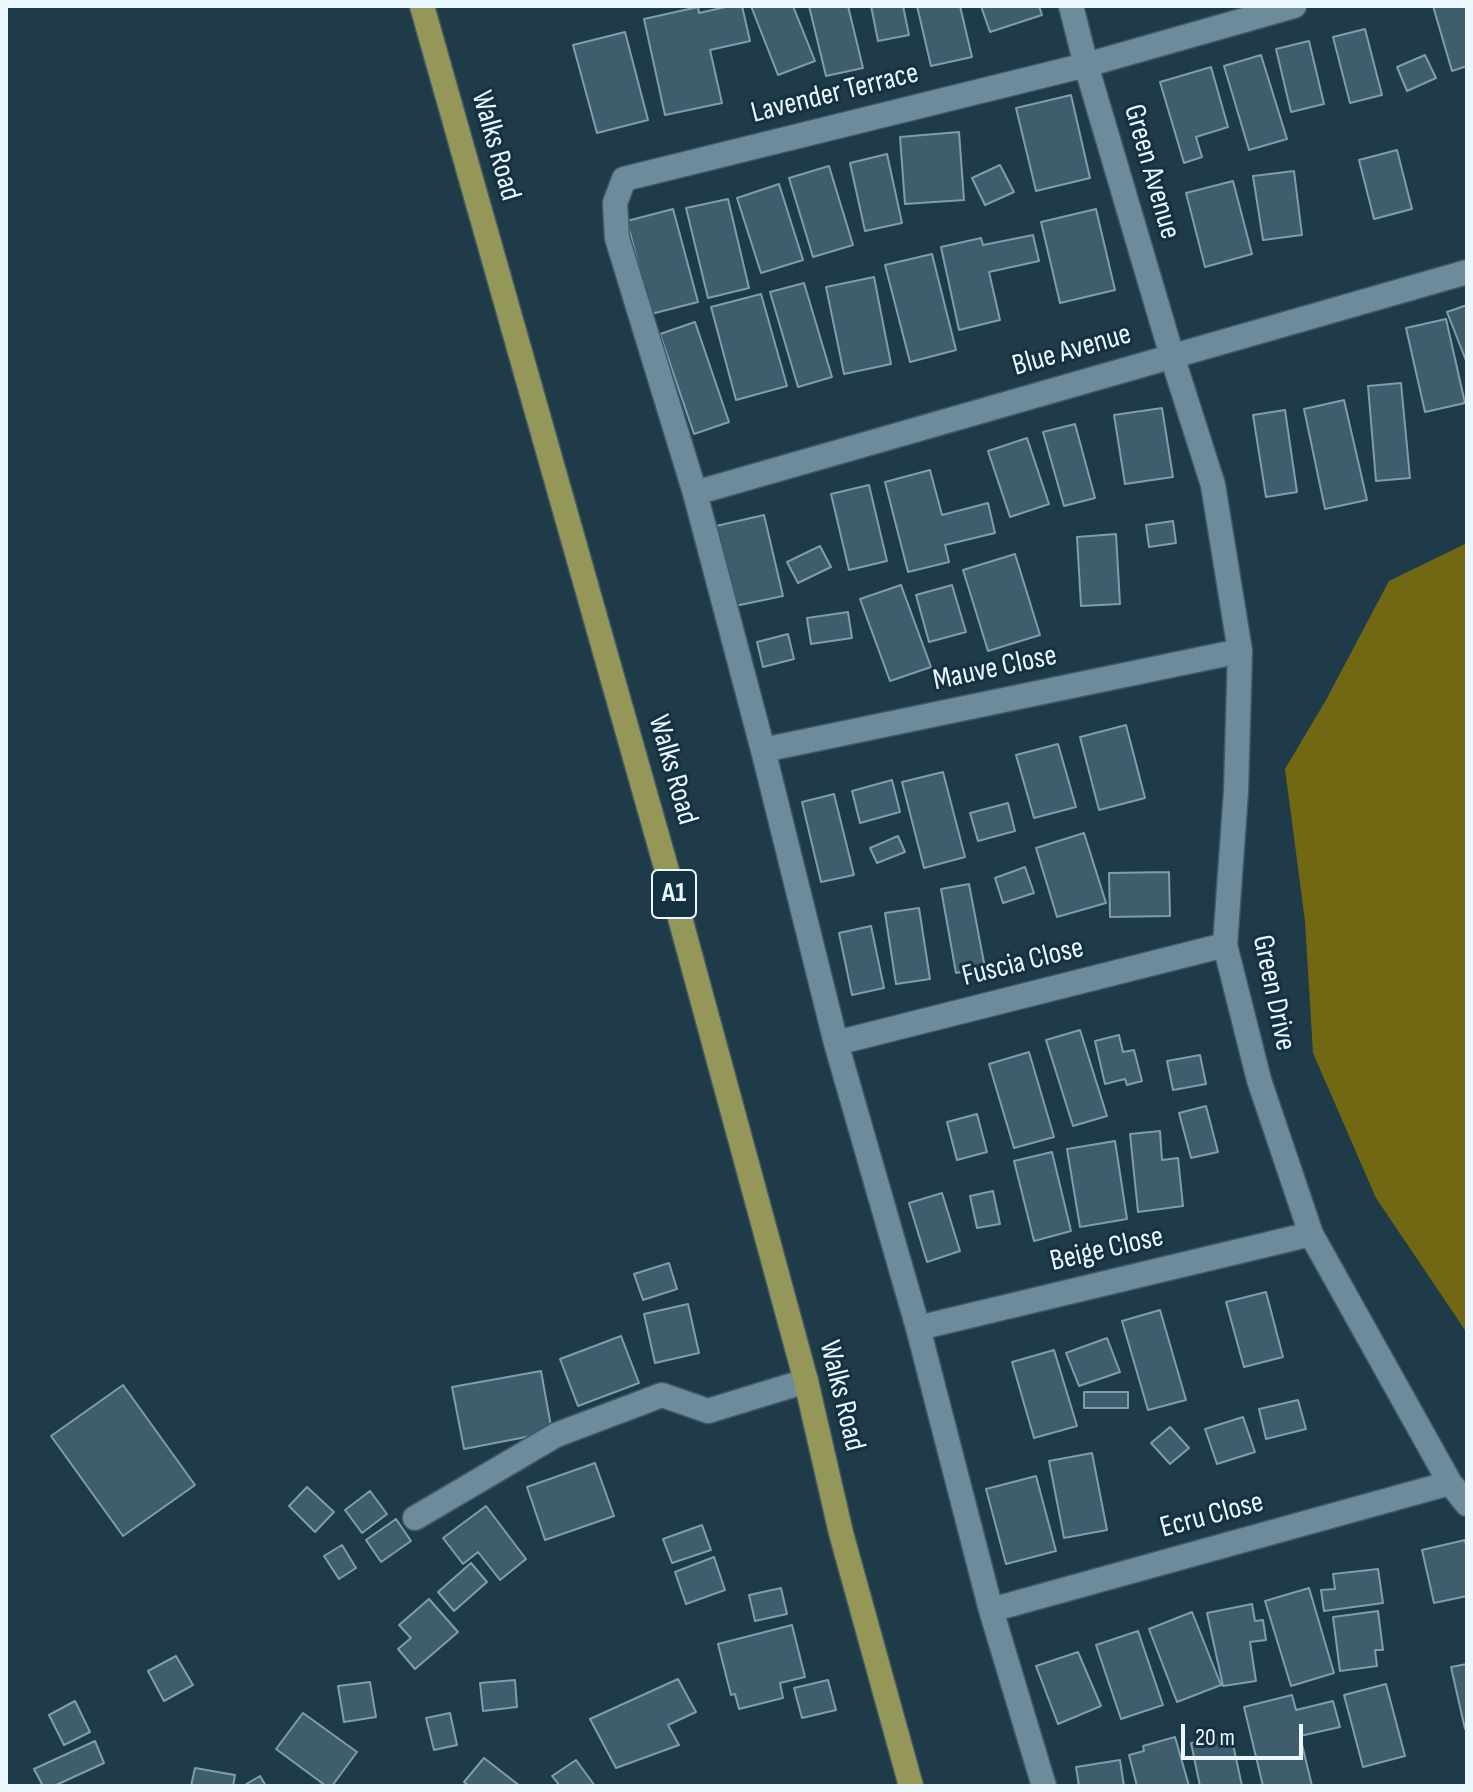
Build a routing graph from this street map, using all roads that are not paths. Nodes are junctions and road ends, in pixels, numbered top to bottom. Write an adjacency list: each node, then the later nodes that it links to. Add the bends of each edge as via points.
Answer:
1 (422, 6): 14 (main road, Walks Road / A1)
2 (1071, 6): 4 (street, Green Avenue)
3 (1294, 6): 4 (street)
4 (1086, 65): 6 (street, Green Avenue); 7 (street, Lavender Terrace, via 624,179 615,203 617,238)
5 (1467, 272): 6 (street, Blue Avenue)
6 (1172, 356): 7 (street, Blue Avenue); 8 (street, Green Drive, via 1213,485)
7 (695, 493): 9 (street)
8 (1240, 651): 9 (street, Mauve Close); 10 (street, Green Drive)
9 (763, 750): 11 (street)
10 (1225, 945): 11 (street, Fuscia Close); 12 (street, Green Drive, via 1259,1080)
11 (836, 1043): 13 (street)
12 (1311, 1234): 13 (street, Beige Close); 15 (street, Green Drive)
13 (918, 1328): 18 (street)
14 (806, 1381): 17 (street, via 708,1411 662,1395 556,1435); 19 (main road, Walks Road / A1, via 841,1533)
15 (1450, 1483): 16 (street, Green Drive); 18 (street, Ecru Close)
16 (1467, 1504)
17 (415, 1518)
18 (991, 1610): 20 (street)
19 (911, 1786)
20 (1044, 1786)

